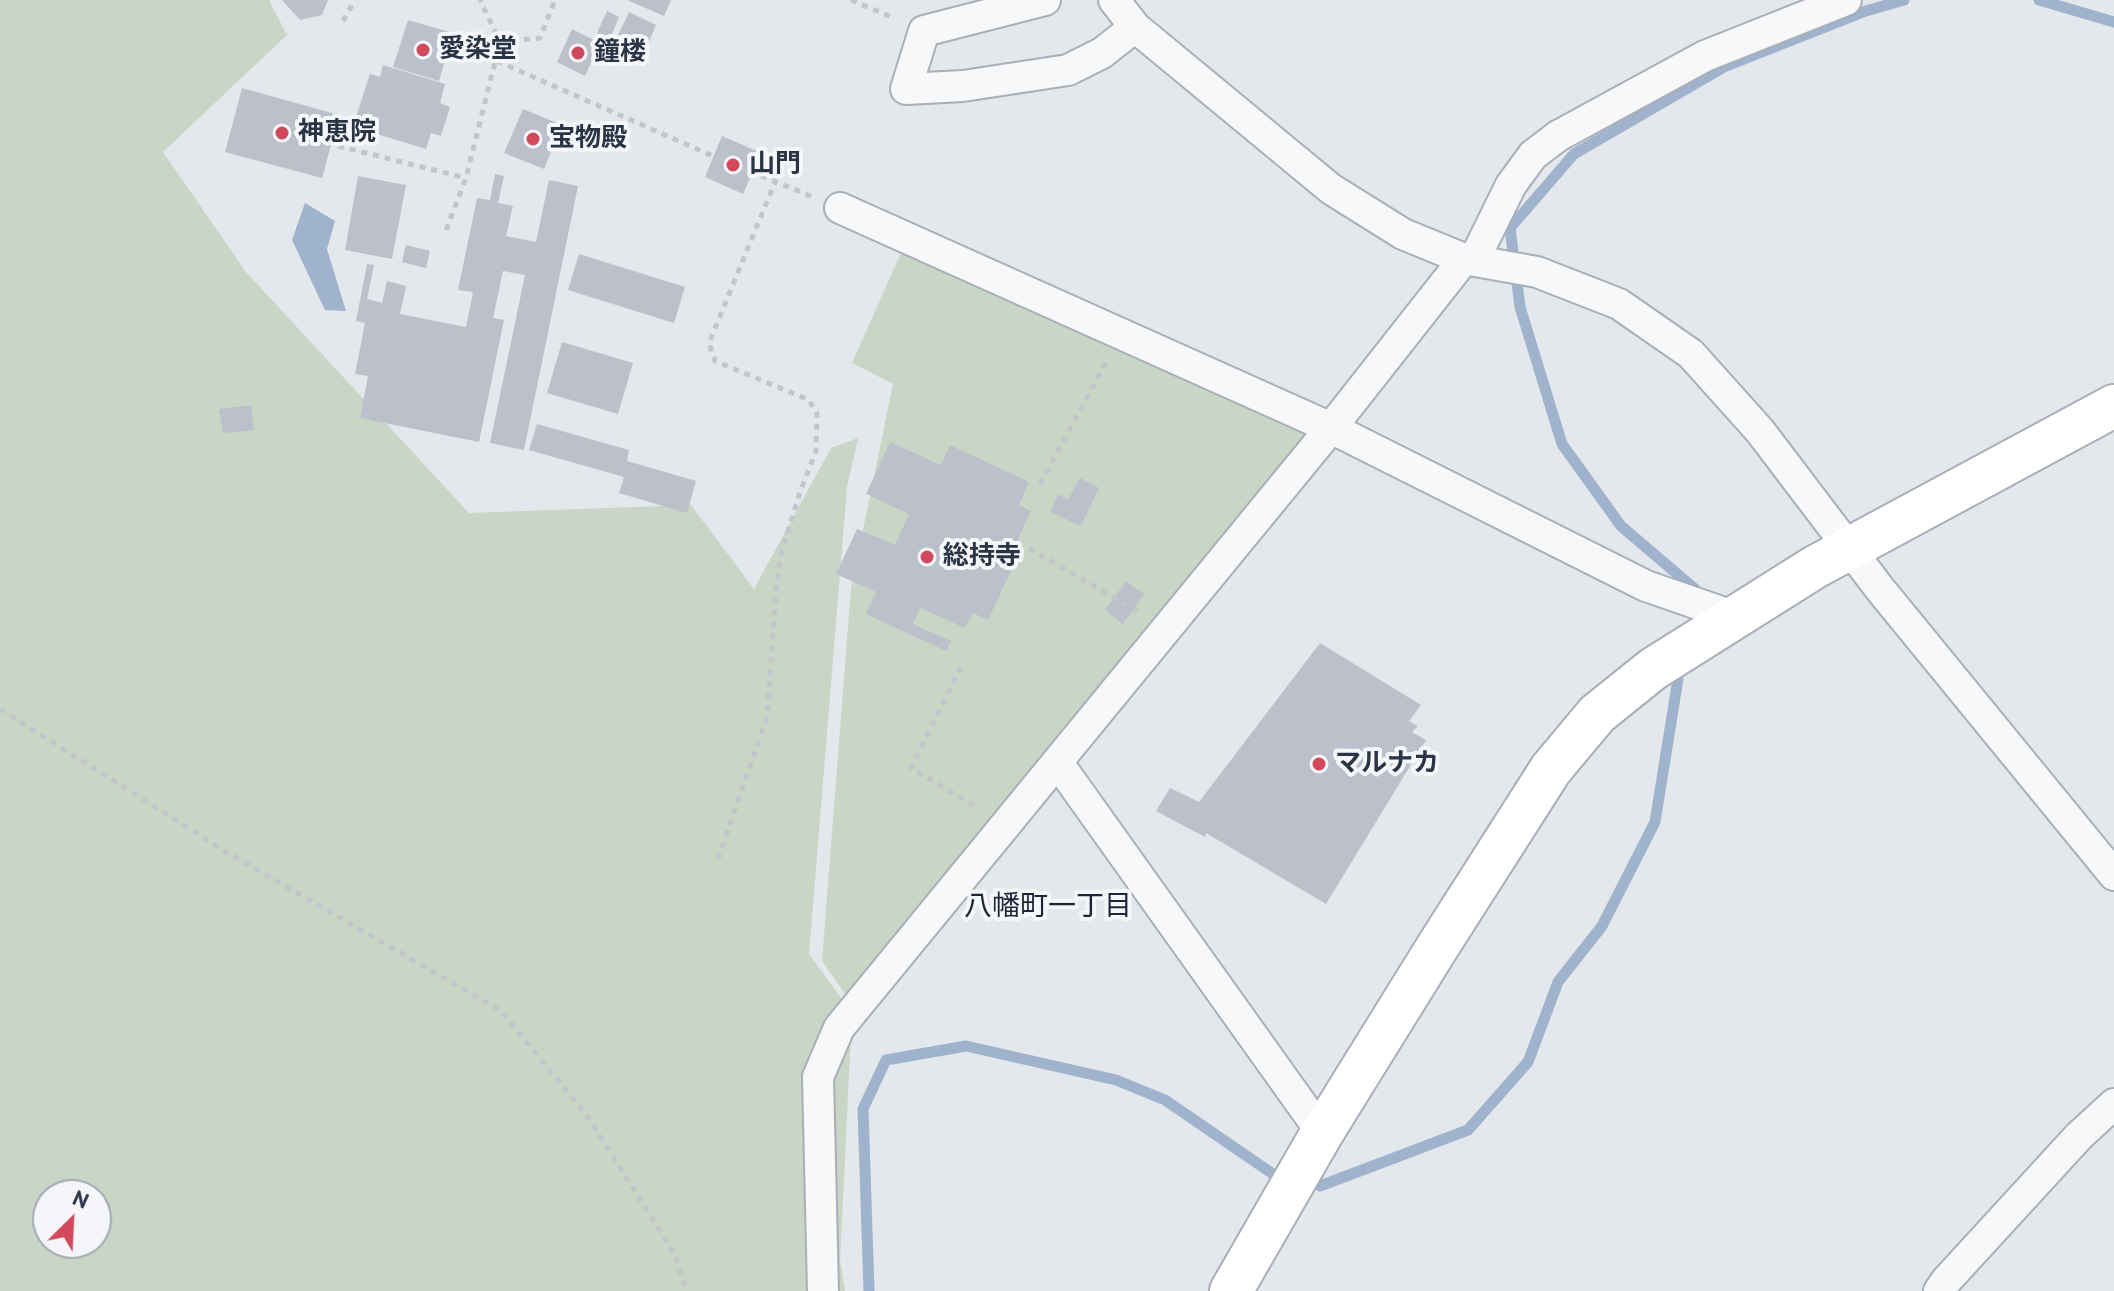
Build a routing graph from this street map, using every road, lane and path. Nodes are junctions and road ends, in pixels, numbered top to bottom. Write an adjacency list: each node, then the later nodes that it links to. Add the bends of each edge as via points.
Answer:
1 (355, 0): 8 (path)
2 (480, 0): 11 (path)
3 (555, 0): 11 (path, via 540,38)
4 (851, 0): 10 (path)
5 (1045, 0): 10 (street)
6 (1114, 0): 9 (street)
7 (1846, 0): 17 (street, via 1705,56 1558,136 1533,155 1511,185)
8 (343, 21)
9 (1135, 27): 10 (street, via 1102,53 1068,70 906,89); 17 (street, via 1331,189 1403,234)
10 (924, 31)
11 (500, 42): 12 (path)
12 (497, 61): 14 (path); 30 (path, via 775,182 709,343 715,361 809,400 817,414 816,451 781,554 767,717)
13 (338, 146): 14 (path)
14 (466, 178): 16 (path)
15 (840, 208): 18 (street)
16 (446, 230)
17 (1469, 259): 20 (street); 23 (street, via 1537,272 1619,304 1691,354 1760,431)
18 (1122, 333): 20 (street); 21 (path)
19 (2114, 406): 23 (street)
20 (1331, 428): 24 (street, via 1646,586); 25 (street)
21 (1040, 484)
22 (1029, 548): 25 (path)
23 (1850, 549): 24 (street); 31 (street)
24 (1733, 616): 33 (street, via 1597,714 1551,769)
25 (1166, 628): 28 (street)
26 (961, 667): 29 (path, via 911,768)
27 (0, 709): 34 (path, via 225,851 501,1011 588,1117 675,1255)
28 (1058, 763): 29 (street); 33 (street)
29 (1004, 829): 35 (street, via 839,1028 818,1077)
30 (718, 859)
31 (2114, 875)
32 (2114, 1104): 37 (street)
33 (1322, 1133): 36 (street)
34 (686, 1291)
35 (823, 1291)
36 (1231, 1291)
37 (1939, 1291)

